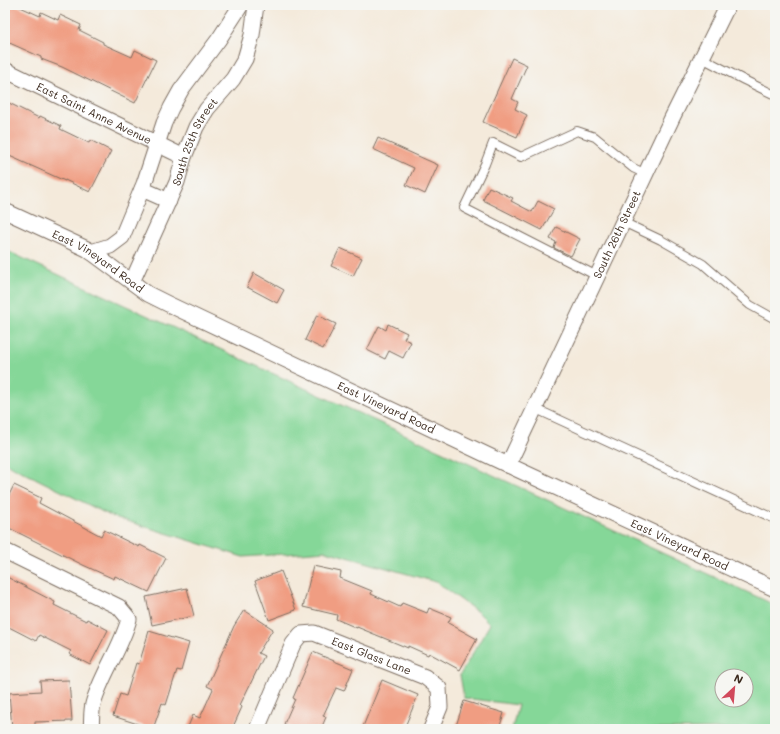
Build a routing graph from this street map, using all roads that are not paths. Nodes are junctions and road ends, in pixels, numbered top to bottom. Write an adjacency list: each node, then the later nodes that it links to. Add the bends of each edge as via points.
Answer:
1 (241, 5): 7 (street, via 181,90 164,124)
2 (256, 5): 8 (street, South 25th Street, via 252,35 245,59 233,79 207,109 196,127)
3 (728, 5): 4 (street, South 26th Street)
4 (702, 58): 6 (lane); 9 (street, South 26th Street)
5 (5, 70): 7 (street, East Saint Anne Avenue)
6 (775, 95)
7 (158, 145): 8 (street, East Saint Anne Avenue); 10 (street)
8 (184, 157): 11 (street, South 25th Street)
9 (646, 174): 13 (street, South 26th Street); 15 (lane, via 633,168 595,137 578,131 521,157 493,143 464,208)
10 (142, 189): 11 (street); 14 (street, via 122,236 110,246)
11 (169, 201): 16 (street, South 25th Street)
12 (5, 211): 14 (street, East Vineyard Road)
13 (623, 222): 15 (street, South 26th Street); 17 (lane, via 702,264 750,305)
14 (91, 252): 16 (street, East Vineyard Road)
15 (597, 276): 18 (street, South 26th Street)
16 (132, 282): 19 (street, East Vineyard Road, via 168,304)
17 (775, 319)
18 (534, 408): 19 (street, South 26th Street); 20 (lane)
19 (508, 465): 22 (street, East Vineyard Road)
20 (775, 519)
21 (5, 551): 23 (street, via 119,608 129,619 93,705)
22 (775, 589)
23 (91, 729)
24 (257, 729): 25 (street, East Glass Lane, via 293,644 301,634 314,633 425,677 439,688 440,707)
25 (431, 729)

